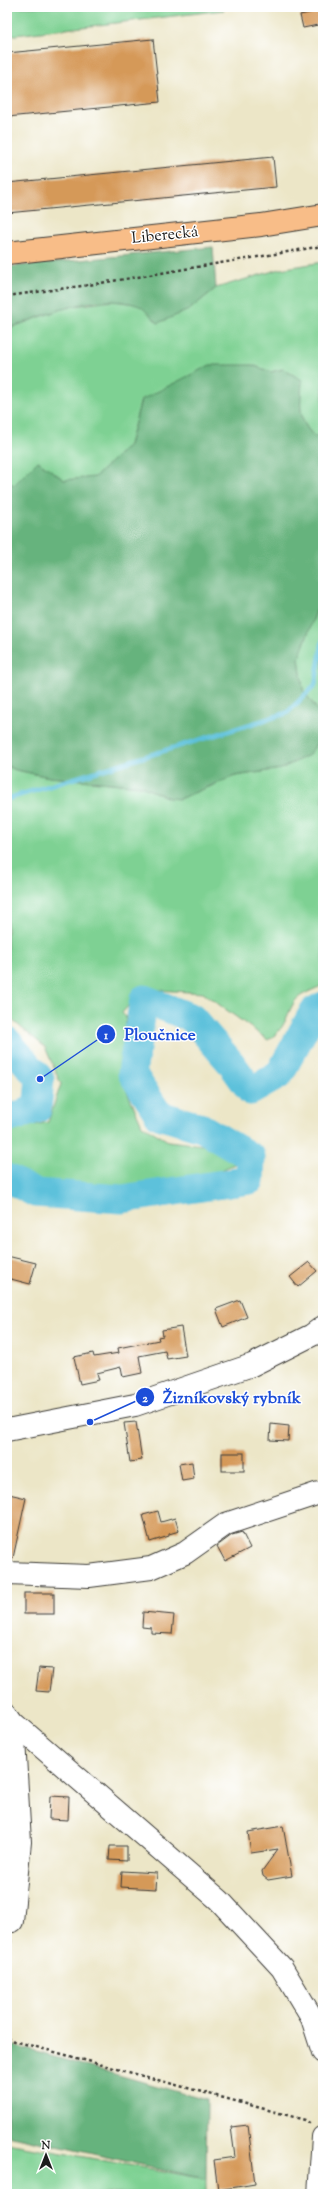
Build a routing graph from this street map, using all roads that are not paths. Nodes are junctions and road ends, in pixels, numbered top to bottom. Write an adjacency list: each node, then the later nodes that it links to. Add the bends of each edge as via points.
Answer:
1 (323, 215): 2 (main road, Liberecká, via 261,225)
2 (7, 253)
3 (323, 1327): 4 (street, via 252,1365 135,1405)
4 (7, 1430)
5 (319, 1493): 6 (street, via 226,1524 185,1553 151,1568 88,1576)
6 (7, 1573)
7 (10, 1718): 8 (street, via 20,1842); 9 (street, via 219,1900 282,1968 312,2018)
8 (9, 1920)
9 (323, 2052)
10 (321, 2139): 11 (street)
11 (319, 2194)

